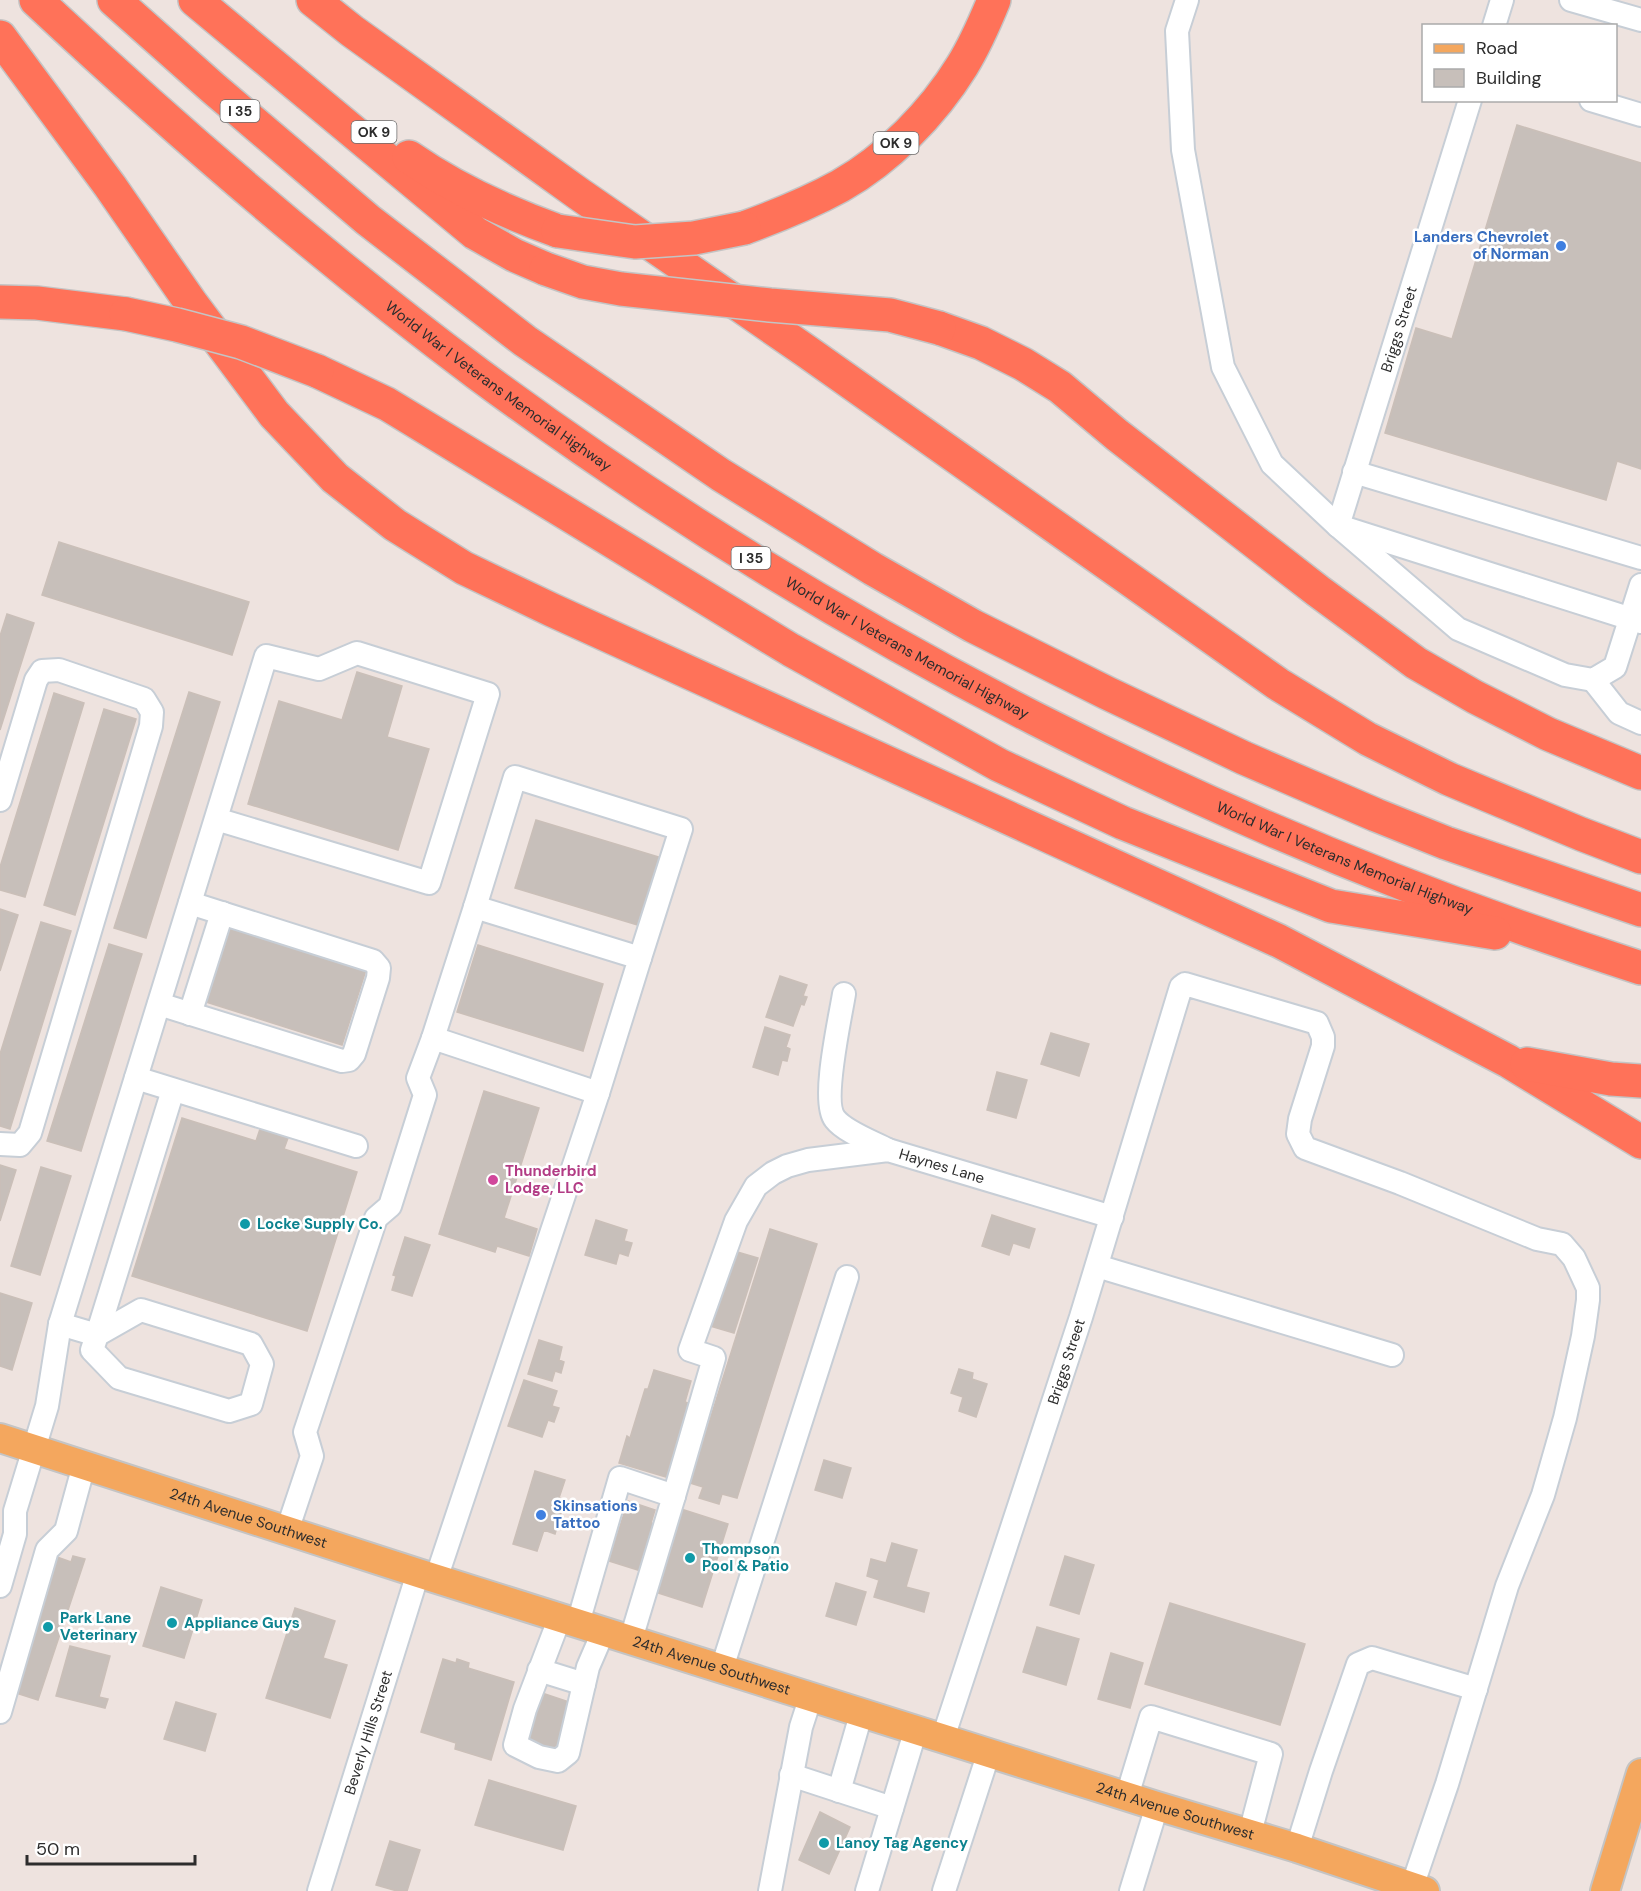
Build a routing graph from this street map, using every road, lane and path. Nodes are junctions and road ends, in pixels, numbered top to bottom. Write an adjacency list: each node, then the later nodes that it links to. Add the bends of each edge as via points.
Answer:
1 (36, 0): 32 (highway, World War I Veterans Memorial Highway / I 35, via 236,181 478,374 594,456 745,554 1022,713 1154,778 1385,876)
2 (114, 0): 30 (highway, I 35, via 368,219 525,341 721,475 873,569 973,626 1244,758 1446,843)
3 (195, 0): 11 (highway, OK 9)
4 (313, 0): 27 (highway, via 579,194 1278,684 1368,739 1449,779)
5 (994, 0): 11 (highway, OK 9, bridge, via 963,65 938,99 909,132 842,185 744,228 635,242 558,231 488,204 428,170)
6 (1187, 0): 18 (street, via 1177,31 1184,150 1223,367 1272,464)
7 (1502, 0): 10 (street)
8 (1571, 0): 9 (street)
9 (1641, 20)
10 (1495, 24)
11 (229, 29): 24 (highway, bridge, via 475,233 546,270 621,290 890,315 981,343 1023,364 1060,387 1309,584 1416,663 1548,734)
12 (0, 37): 39 (highway, via 274,414 335,478 395,525 464,568 1279,941)
13 (1469, 102): 17 (street, Briggs Street)
14 (1598, 102): 15 (street)
15 (1641, 115)
16 (0, 302): 32 (highway, bridge, via 126,314 177,324 241,342 317,371 387,404 791,650 906,715 999,765 1123,823 1331,906)
17 (1354, 472): 18 (street, Briggs Street); 19 (street)
18 (1338, 526): 21 (street); 22 (street, via 1458,629 1565,675)
19 (1641, 558)
20 (1641, 585): 21 (street)
21 (1636, 620): 22 (street, via 1615,668)
22 (1593, 680): 23 (street, via 1619,713)
23 (1641, 723)
24 (1641, 773)
25 (0, 800): 45 (street, via 42,671 59,670 144,699 152,712 151,726 30,1133 20,1145)
26 (216, 819): 26 (street, via 266,656 319,669 357,653 488,694 429,882); 28 (street)
27 (1641, 857)
28 (190, 903): 31 (street); 36 (street)
29 (475, 907): 33 (street); 33 (street, Beverly Hills Street, via 515,777 593,801 681,829); 38 (street)
30 (1641, 910)
31 (222, 913): 37 (street); 37 (street, via 373,961 379,968 378,978 354,1054 342,1061)
32 (1572, 946): 34 (highway, World War I Veterans Memorial Highway / I 35)
33 (640, 958): 43 (street, Beverly Hills Street)
34 (1641, 968)
35 (844, 994): 47 (street, via 829,1087 830,1108 834,1118 845,1127)
36 (159, 1004): 37 (street); 40 (street)
37 (190, 1014)
38 (433, 1038): 43 (street); 58 (street, via 418,1078 424,1095 390,1206 376,1218 305,1432 312,1455)
39 (1508, 1061): 41 (highway); 44 (highway)
40 (136, 1078): 42 (street); 51 (street)
41 (1641, 1081)
42 (173, 1090): 46 (street); 52 (street)
43 (598, 1093): 59 (street, Beverly Hills Street)
44 (1641, 1142)
45 (0, 1143)
46 (356, 1146)
47 (888, 1150): 48 (street, Haynes Lane); 57 (street, Haynes Lane, via 808,1160 787,1166 756,1186 736,1221 690,1350 714,1358)
48 (1112, 1217): 49 (street, Briggs Street); 66 (street, Briggs Street, via 1180,987 1185,984 1317,1023 1323,1046 1298,1134 1305,1148 1537,1239 1562,1244 1574,1258 1588,1288 1588,1300 1565,1418 1543,1495 1507,1586)
49 (1097, 1266): 53 (street); 71 (street, Briggs Street)
50 (847, 1277): 63 (street)
51 (60, 1324): 52 (street); 55 (street, via 47,1406)
52 (97, 1335): 52 (street, via 92,1350 119,1378 229,1411 251,1404 262,1364 251,1344 141,1311)
53 (1392, 1355)
54 (0, 1438): 55 (main road, 24th Avenue Southwest)
55 (35, 1449): 56 (main road, 24th Avenue Southwest); 60 (street, via 15,1511 15,1534)
56 (84, 1465): 58 (main road, 24th Avenue Southwest); 68 (street, via 66,1531 47,1550)
57 (674, 1496): 61 (street, via 620,1478); 62 (street)
58 (287, 1531): 59 (main road, 24th Avenue Southwest)
59 (427, 1576): 61 (main road, 24th Avenue Southwest); 82 (street, Beverly Hills Street)
60 (0, 1586)
61 (580, 1624): 62 (main road, 24th Avenue Southwest); 64 (street); 65 (street, via 588,1667)
62 (631, 1639): 63 (main road, 24th Avenue Southwest)
63 (722, 1668): 67 (main road, 24th Avenue Southwest)
64 (539, 1670): 65 (street); 65 (street, via 515,1745 539,1756 558,1761 567,1753)
65 (584, 1684)
66 (1476, 1689): 80 (street, via 1372,1658 1358,1664); 81 (street)
67 (811, 1696): 69 (main road, 24th Avenue Southwest); 74 (street)
68 (0, 1712)
69 (862, 1712): 70 (main road, 24th Avenue Southwest); 75 (street)
70 (916, 1730): 71 (main road, 24th Avenue Southwest); 78 (street)
71 (943, 1738): 72 (main road, 24th Avenue Southwest)
72 (989, 1752): 76 (main road, 24th Avenue Southwest); 85 (street)
73 (1641, 1773): 87 (main road)
74 (791, 1775): 75 (street); 83 (street)
75 (839, 1791): 78 (street)
76 (1127, 1796): 77 (main road, 24th Avenue Southwest); 79 (street, via 1151,1717 1271,1754)
77 (1157, 1806): 79 (main road, 24th Avenue Southwest); 86 (street)
78 (892, 1808): 84 (street)
79 (1250, 1833): 80 (main road, 24th Avenue Southwest)
80 (1297, 1848): 81 (main road, 24th Avenue Southwest)
81 (1419, 1889)
82 (319, 1891)
83 (770, 1891)
84 (867, 1891)
85 (944, 1891)
86 (1131, 1891)
87 (1605, 1891)

